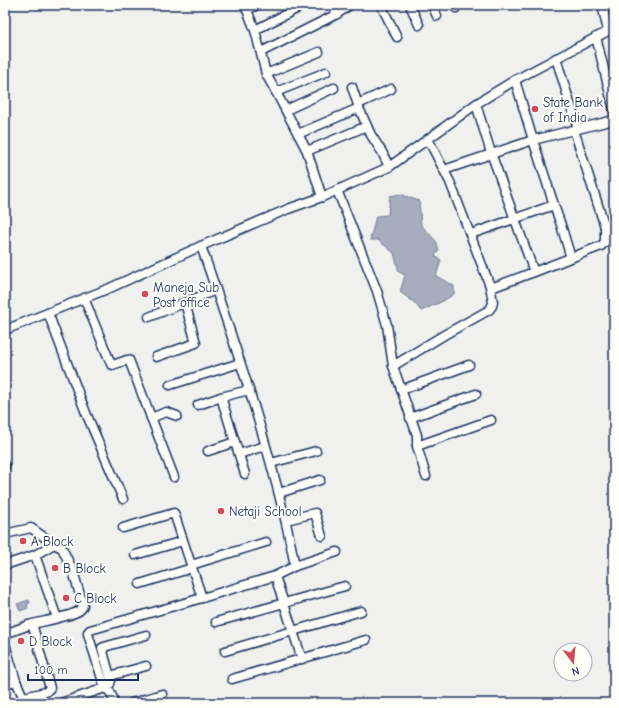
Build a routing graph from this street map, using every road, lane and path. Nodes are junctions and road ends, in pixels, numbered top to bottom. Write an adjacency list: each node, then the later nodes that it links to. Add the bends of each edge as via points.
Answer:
1 (257, 5): 9 (street)
2 (304, 5): 13 (street)
3 (333, 5): 10 (street)
4 (350, 5): 10 (street)
5 (381, 5): 15 (street)
6 (410, 5): 12 (street)
7 (432, 5): 11 (street)
8 (602, 5): 14 (street)
9 (246, 8): 13 (street)
10 (336, 14): 17 (street)
11 (437, 16)
12 (419, 25)
13 (255, 30): 17 (street)
14 (611, 30): 16 (street)
15 (397, 37)
16 (596, 37): 19 (street); 30 (street)
17 (260, 52): 21 (street)
18 (319, 52): 21 (street)
19 (556, 58): 22 (street); 33 (street)
20 (326, 72): 26 (street)
21 (266, 74): 26 (street)
22 (515, 80): 27 (street); 36 (street)
23 (352, 87): 28 (street)
24 (334, 88): 29 (street)
25 (391, 89): 28 (street)
26 (276, 92): 29 (street)
27 (476, 104): 35 (street); 38 (street)
28 (358, 106): 32 (street); 34 (street)
29 (286, 110): 34 (street)
30 (614, 110)
31 (614, 120): 33 (street)
32 (367, 126): 37 (street); 39 (street)
33 (576, 129): 36 (street); 46 (street)
34 (298, 134): 37 (street)
35 (428, 139): 39 (street); 40 (street)
36 (532, 140): 38 (street); 43 (street)
37 (307, 151): 42 (street)
38 (491, 153): 40 (street); 44 (street)
39 (388, 167): 41 (street)
40 (444, 170): 47 (street)
41 (337, 190): 42 (street); 61 (street, via 377,291 387,325)
42 (322, 197): 48 (street)
43 (554, 205): 44 (street); 49 (street)
44 (514, 218): 47 (street); 50 (street)
45 (614, 221): 46 (street)
46 (604, 227): 49 (street, via 604,244)
47 (471, 234): 51 (street)
48 (201, 246): 52 (street); 53 (street)
49 (571, 258): 50 (street)
50 (534, 272): 51 (street)
51 (491, 288): 61 (street, via 493,302 489,310)
52 (216, 290): 54 (street); 59 (street)
53 (84, 298): 55 (street); 69 (street, via 111,364 113,366 129,360)
54 (185, 303): 56 (street); 58 (street, via 196,343)
55 (48, 313): 57 (street); 84 (street, via 86,413)
56 (149, 317)
57 (5, 330)
58 (156, 357)
59 (240, 363): 62 (street); 63 (street)
60 (469, 365): 64 (street)
61 (393, 366): 64 (street)
62 (170, 385)
63 (249, 390): 66 (street); 73 (street)
64 (401, 390): 70 (street)
65 (476, 394): 70 (street)
66 (221, 397): 67 (street); 72 (street)
67 (198, 405)
68 (177, 416): 69 (street, via 166,412)
69 (151, 418): 81 (street)
70 (410, 418): 74 (street, via 417,435)
71 (491, 420): 74 (street)
72 (235, 442): 75 (street); 77 (street)
73 (265, 446): 77 (street); 78 (street)
74 (417, 446): 80 (street)
75 (208, 451)
76 (316, 451): 78 (street)
77 (239, 454): 79 (street)
78 (271, 463): 83 (street)
79 (244, 474)
80 (426, 476)
81 (174, 477)
82 (320, 480): 83 (street)
83 (279, 493): 85 (street)
84 (123, 499)
85 (286, 520): 88 (street, via 315,513); 96 (street)
86 (123, 528): 89 (street, via 174,513)
87 (5, 534): 91 (street, via 31,528)
88 (322, 536)
89 (183, 541): 94 (street); 97 (street)
90 (266, 542): 97 (street)
91 (54, 544): 93 (street); 104 (street, via 62,548 83,605 80,611)
92 (337, 552): 96 (street)
93 (35, 555): 95 (street); 104 (street)
94 (135, 555)
95 (6, 562)
96 (295, 566): 98 (street)
97 (192, 567): 99 (street); 101 (street)
98 (275, 576): 101 (street); 102 (street)
99 (140, 584)
100 (345, 586): 102 (street)
101 (202, 598): 119 (street, via 90,630 88,634)
102 (284, 604): 105 (street); 107 (street)
103 (361, 611): 107 (street)
104 (57, 618): 106 (street)
105 (216, 622)
106 (29, 625): 108 (street); 121 (street, via 33,627 50,688 46,692)
107 (293, 631): 112 (street); 113 (street)
108 (5, 634)
109 (146, 634): 115 (street, via 102,648)
110 (366, 640): 113 (street)
111 (5, 644): 117 (street)
112 (225, 651)
113 (302, 659): 116 (street)
114 (146, 666): 115 (street)
115 (110, 676): 119 (street, via 111,683)
116 (232, 679)
117 (16, 681): 118 (street); 121 (street)
118 (5, 684)
119 (105, 687): 122 (street); 123 (street)
120 (162, 694): 124 (street)
121 (23, 700)
122 (61, 703)
123 (115, 703)
124 (132, 703)

